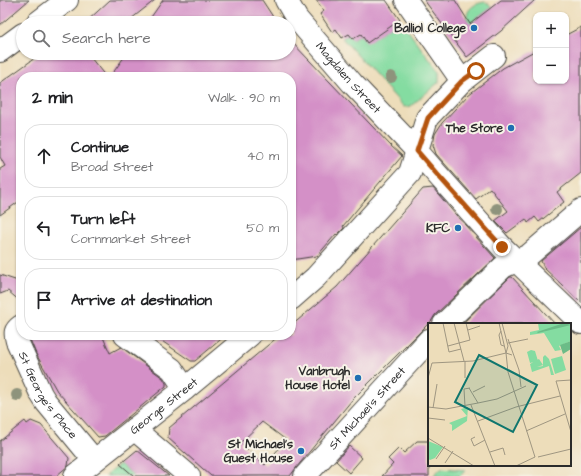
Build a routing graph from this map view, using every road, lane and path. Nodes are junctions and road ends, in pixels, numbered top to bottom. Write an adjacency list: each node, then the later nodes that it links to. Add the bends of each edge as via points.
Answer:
1 (67, 0): 4 (street)
2 (286, 0): 5 (street, Magdalen Street)
3 (406, 0): 10 (street)
4 (46, 16)
5 (295, 16)
6 (296, 17): 11 (street, Magdalen Street)
7 (16, 39): 8 (street)
8 (0, 51)
9 (494, 56): 10 (street)
10 (462, 81): 11 (street, via 428,118)
11 (417, 151): 13 (street, Magdalen Street); 14 (street, via 410,173 318,275)
12 (581, 210): 13 (street, via 529,255)
13 (517, 261): 15 (street, via 503,267); 16 (street, Magdalen Street)
14 (296, 295)
15 (445, 323)
16 (581, 323)
17 (17, 340): 23 (street, St George's Place, via 46,402)
18 (132, 340): 21 (street, via 172,369)
19 (244, 340): 21 (street, George Street)
20 (428, 341): 26 (street, St Michael's Street)
21 (185, 389): 22 (street, George Street)
22 (134, 429): 23 (street, George Street); 25 (street)
23 (94, 460): 24 (street, George Street)
24 (75, 476)
25 (189, 476)
26 (305, 476)

